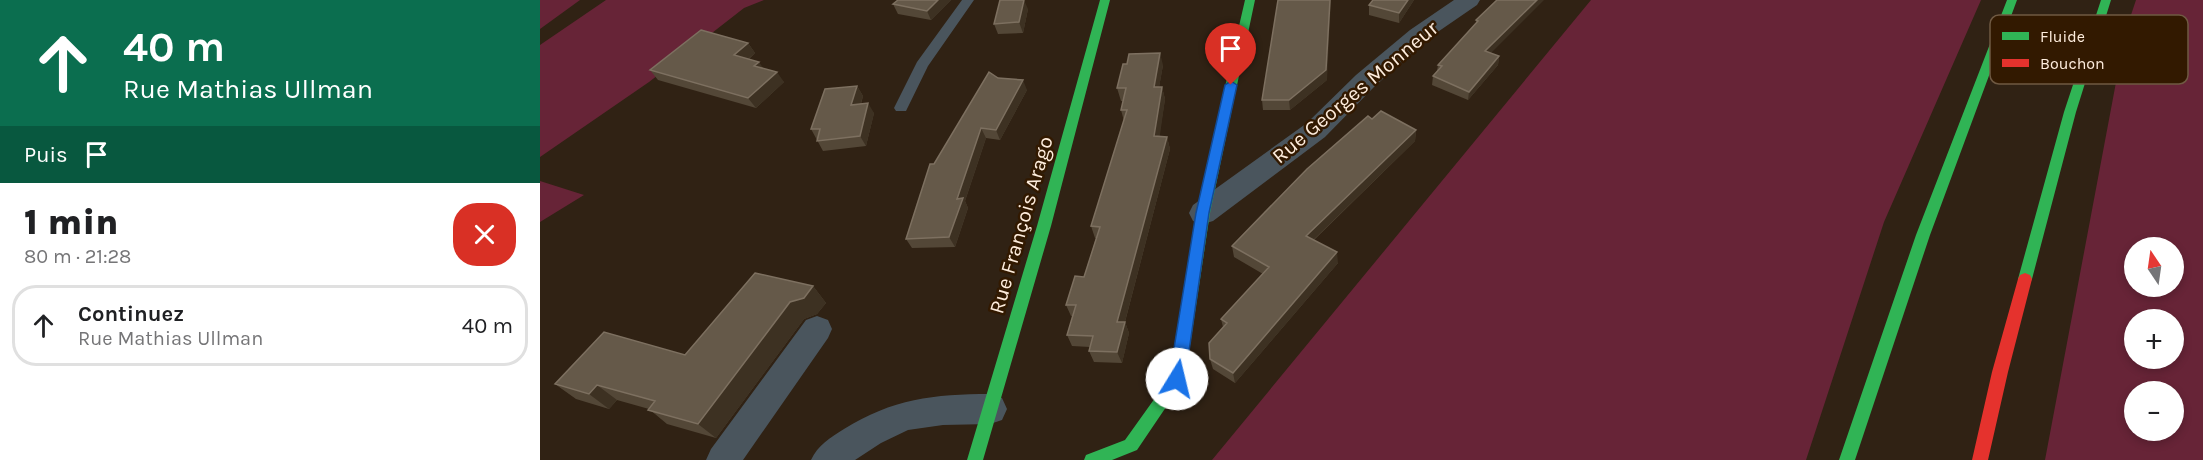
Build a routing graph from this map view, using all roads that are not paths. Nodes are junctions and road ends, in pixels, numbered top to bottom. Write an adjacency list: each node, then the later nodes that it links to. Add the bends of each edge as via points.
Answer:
1 (968, 0): 11 (lane, via 922,65)
2 (1105, 0): 14 (main road, Rue François Arago)
3 (1250, 0): 12 (main road)
4 (1469, 0): 12 (street, Rue Georges Monneur, via 1418,35 1316,129)
5 (2012, 0): 7 (main road)
6 (2106, 0): 8 (main road)
7 (2006, 15)
8 (2100, 15)
9 (1990, 58): 19 (main road, via 1923,235)
10 (2078, 84): 20 (main road)
11 (901, 108)
12 (1203, 213): 18 (main road, via 1177,379 1131,445)
13 (817, 329): 15 (street)
14 (990, 409): 16 (street, via 945,410 898,419); 17 (main road, Rue François Arago)
15 (723, 460)
16 (828, 460)
17 (975, 460)
18 (1092, 460)
19 (1847, 460)
20 (1980, 460)

